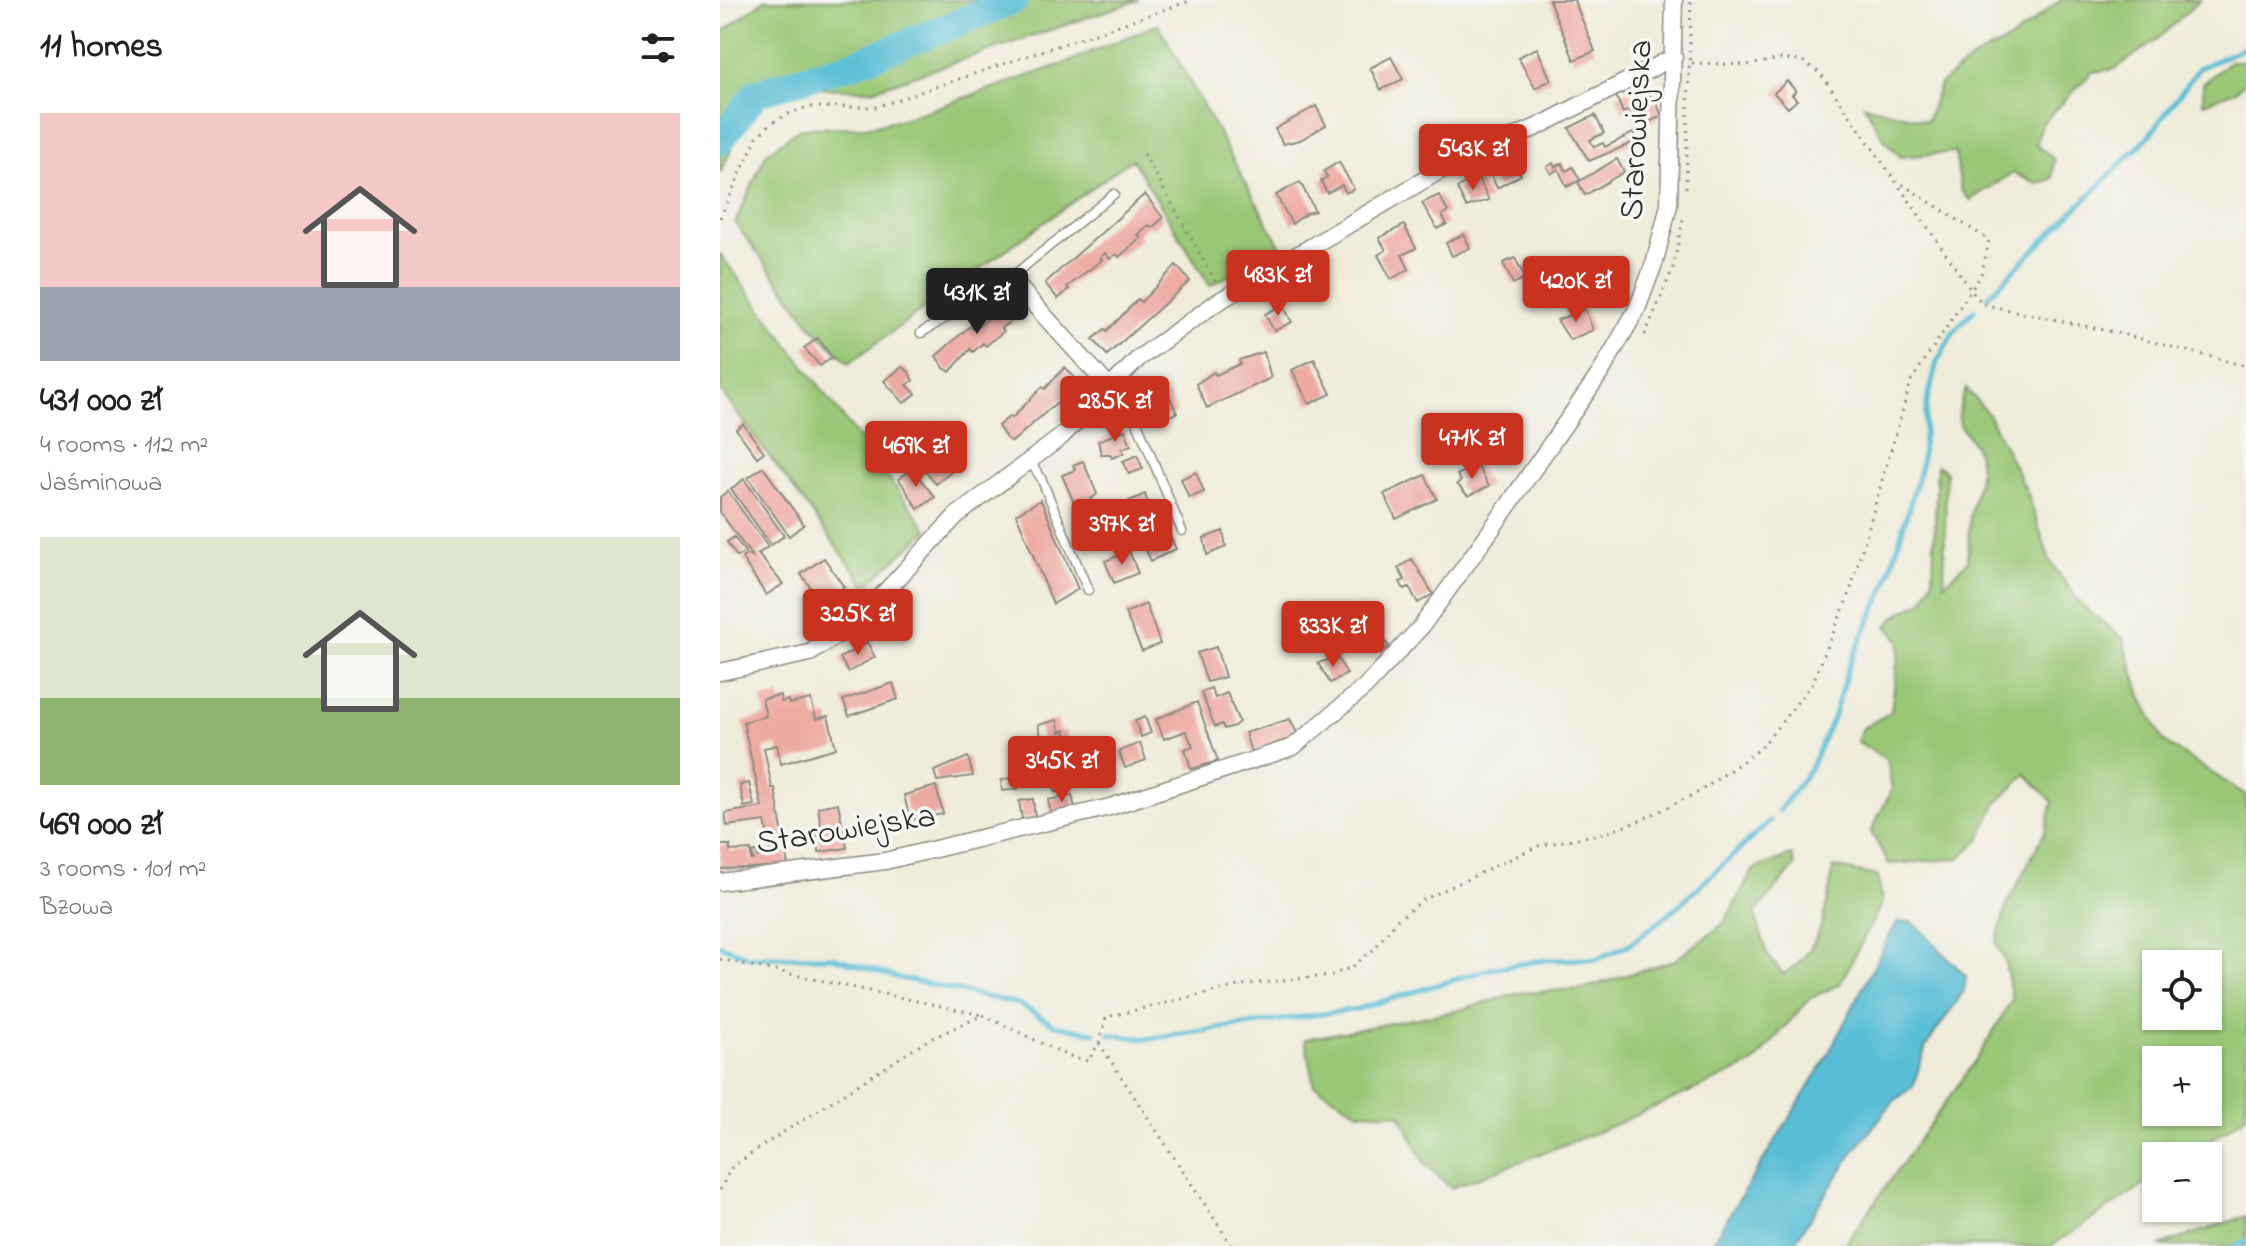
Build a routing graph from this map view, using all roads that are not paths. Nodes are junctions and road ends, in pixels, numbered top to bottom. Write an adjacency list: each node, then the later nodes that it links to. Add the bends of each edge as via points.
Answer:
1 (1674, 0): 2 (street, Starowiejska)
2 (1674, 57): 6 (street, via 1446,167 1225,298); 11 (street, Starowiejska, via 1669,205 1637,309 1601,372 1421,627 1310,736 1293,747 1070,819 885,861)
3 (1114, 194): 4 (lane)
4 (1010, 278): 5 (lane); 6 (street)
5 (921, 333)
6 (1111, 384): 7 (street, via 1061,437); 8 (lane, via 1127,398)
7 (1029, 460): 9 (lane); 10 (street, via 956,516 885,596 827,644 794,658)
8 (1182, 531)
9 (1088, 590)
10 (720, 672)
11 (720, 882)

